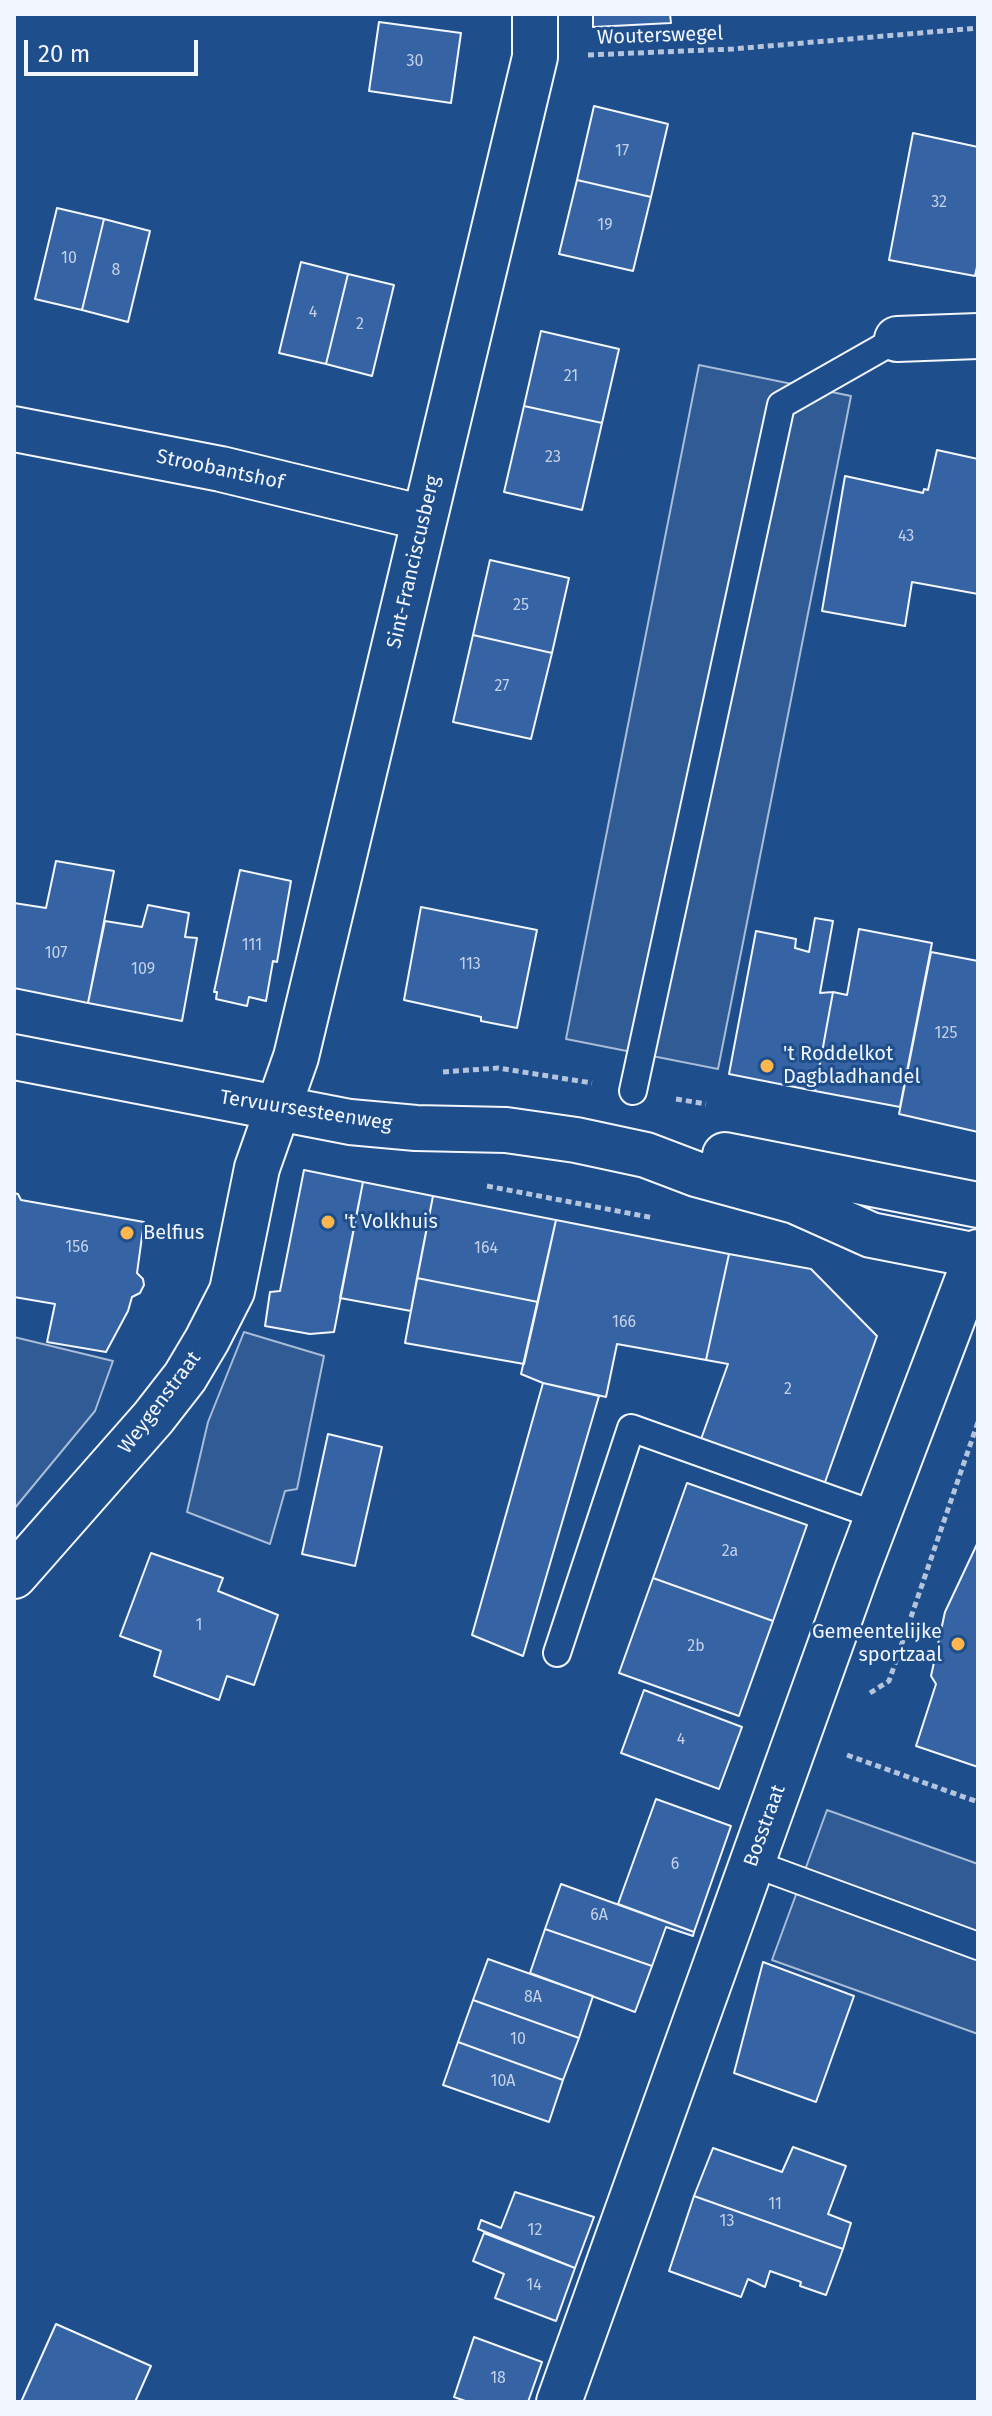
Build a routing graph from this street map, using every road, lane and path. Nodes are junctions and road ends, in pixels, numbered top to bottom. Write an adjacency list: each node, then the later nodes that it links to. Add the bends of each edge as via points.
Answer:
1 (535, 14): 3 (street, Sint-Franciscusberg)
2 (978, 28): 3 (path, Wouterswegel, via 733,49)
3 (535, 57): 7 (street, Sint-Franciscusberg)
4 (978, 336): 5 (street)
5 (897, 339): 9 (lane, via 781,405)
6 (14, 429): 7 (street, Stroobantshof, via 221,469)
7 (424, 518): 10 (street, Sint-Franciscusberg, via 296,1057)
8 (14, 1057): 10 (street, Tervuursesteenweg)
9 (633, 1091)
10 (277, 1108): 11 (street, Tervuursesteenweg, via 350,1122 506,1130); 17 (street, Weygenstraat, via 252,1187 232,1291 207,1340 153,1418)
11 (646, 1155): 13 (street, Tervuursesteenweg, via 699,1150); 15 (street, Tervuursesteenweg, via 795,1201 871,1235)
12 (487, 1186): 14 (path)
13 (978, 1205)
14 (657, 1219)
15 (978, 1255): 16 (street, Bosstraat)
16 (878, 1516): 19 (lane, via 631,1428); 20 (street, Bosstraat)
17 (29, 1539): 18 (street, Weygenstraat)
18 (14, 1576)
19 (557, 1653)
20 (798, 1738): 21 (path); 22 (street, Bosstraat)
21 (978, 1802)
22 (752, 1863): 23 (lane); 24 (street, Bosstraat)
23 (978, 1946)
24 (559, 2402)

